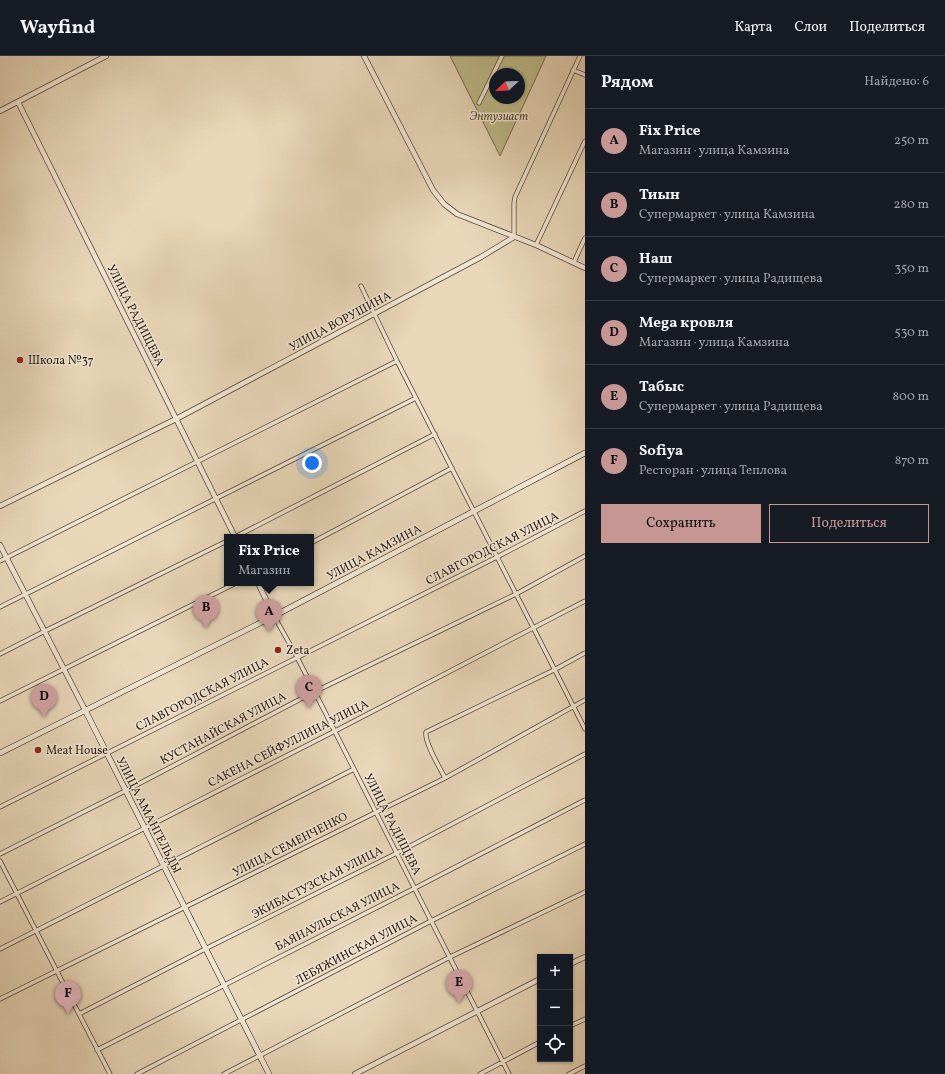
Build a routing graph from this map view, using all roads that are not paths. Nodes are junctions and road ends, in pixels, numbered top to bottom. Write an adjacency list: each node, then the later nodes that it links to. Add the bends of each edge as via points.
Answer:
1 (106, 56): 7 (street)
2 (364, 56): 11 (street, via 433,190 444,204 457,214)
3 (502, 56): 8 (street)
4 (580, 56): 5 (street)
5 (573, 70): 6 (street); 11 (street, via 515,198)
6 (585, 75)
7 (18, 102): 9 (street); 20 (street, УЛИЦА РАДИЩЕВА)
8 (479, 103)
9 (0, 111)
10 (585, 141): 13 (street)
11 (514, 237): 13 (street); 17 (street, УЛИЦА ВОРУШИНА)
12 (585, 238): 14 (street)
13 (536, 245): 14 (street)
14 (574, 262): 15 (street)
15 (585, 268)
16 (361, 286): 17 (street)
17 (375, 313): 18 (street); 20 (street, УЛИЦА ВОРУШИНА)
18 (397, 361): 19 (street); 23 (street)
19 (416, 398): 21 (street); 25 (street)
20 (176, 419): 23 (street, УЛИЦА РАДИЩЕВА); 26 (street, УЛИЦА ВОРУШИНА)
21 (435, 434): 24 (street); 30 (street)
22 (585, 452): 27 (main road, УЛИЦА КАМЗИНА)
23 (197, 462): 25 (street, УЛИЦА РАДИЩЕВА); 36 (street)
24 (452, 468): 27 (street); 31 (street)
25 (216, 499): 29 (street, УЛИЦА РАДИЩЕВА); 41 (street)
26 (0, 506)
27 (474, 511): 35 (street); 44 (main road, УЛИЦА КАМЗИНА)
28 (585, 511): 35 (street, СЛАВГОРОДСКАЯ УЛИЦА)
29 (234, 534)
30 (241, 534)
31 (314, 541)
32 (224, 542): 46 (street)
33 (0, 545): 36 (street, УЛИЦА АМАНГЕЛЬДЫ)
34 (585, 556): 40 (street, КУСТАНАЙСКАЯ УЛИЦА)
35 (497, 557): 40 (street); 49 (street, СЛАВГОРОДСКАЯ УЛИЦА)
36 (7, 558): 37 (street); 41 (street, УЛИЦА АМАНГЕЛЬДЫ)
37 (0, 561)
38 (230, 586): 50 (street)
39 (259, 586): 44 (street, УЛИЦА РАДИЩЕВА)
40 (516, 594): 45 (street); 52 (street, КУСТАНАЙСКАЯ УЛИЦА)
41 (25, 595): 43 (street); 46 (street, УЛИЦА АМАНГЕЛЬДЫ)
42 (585, 601): 45 (street, САКЕНА СЕЙФУЛЛИНА УЛИЦА)
43 (0, 608)
44 (274, 616): 49 (street, УЛИЦА РАДИЩЕВА); 56 (main road, УЛИЦА КАМЗИНА)
45 (533, 628): 51 (street); 58 (street, САКЕНА СЕЙФУЛЛИНА УЛИЦА)
46 (44, 631): 48 (street); 50 (street, УЛИЦА АМАНГЕЛЬДЫ)
47 (585, 652): 51 (street)
48 (0, 654)
49 (297, 657): 52 (street, УЛИЦА РАДИЩЕВА); 60 (street, СЛАВГОРОДСКАЯ УЛИЦА)
50 (64, 669): 54 (street); 56 (street, УЛИЦА АМАНГЕЛЬДЫ)
51 (554, 670): 55 (street); 63 (street, via 426,732)
52 (314, 692): 58 (street, УЛИЦА РАДИЩЕВА); 64 (street, КУСТАНАЙСКАЯ УЛИЦА)
53 (585, 700): 55 (street, УЛИЦА СЕМЕНЧЕНКО)
54 (0, 701)
55 (574, 706): 57 (street); 63 (street, УЛИЦА СЕМЕНЧЕНКО)
56 (85, 710): 59 (main road, УЛИЦА КАМЗИНА); 60 (main road, УЛИЦА АМАНГЕЛЬДЫ)
57 (585, 729)
58 (335, 731): 62 (street, УЛИЦА РАДИЩЕВА); 68 (street, САКЕНА СЕЙФУЛЛИНА УЛИЦА)
59 (0, 753)
60 (107, 753): 64 (main road, УЛИЦА АМАНГЕЛЬДЫ); 66 (street, СЛАВГОРОДСКАЯ УЛИЦА)
61 (585, 754): 70 (street, ЭКИБАСТУЗСКАЯ УЛИЦА)
62 (354, 769): 67 (street, УЛИЦА РАДИЩЕВА); 73 (street)
63 (444, 778): 67 (street, УЛИЦА СЕМЕНЧЕНКО)
64 (125, 791): 68 (main road, УЛИЦА АМАНГЕЛЬДЫ); 71 (street, КУСТАНАЙСКАЯ УЛИЦА)
65 (585, 800): 74 (street, БАЯНАУЛЬСКАЯ УЛИЦА)
66 (0, 807)
67 (376, 812): 70 (street, УЛИЦА РАДИЩЕВА); 78 (street, УЛИЦА СЕМЕНЧЕНКО)
68 (144, 828): 73 (main road, УЛИЦА АМАНГЕЛЬДЫ); 76 (street, САКЕНА СЕЙФУЛЛИНА УЛИЦА)
69 (585, 844): 79 (street, ЛЕБЯЖИНСКАЯ УЛИЦА)
70 (397, 853): 74 (street, УЛИЦА РАДИЩЕВА); 82 (street, ЭКИБАСТУЗСКАЯ УЛИЦА)
71 (0, 854)
72 (0, 860): 76 (street)
73 (164, 866): 78 (main road, УЛИЦА АМАНГЕЛЬДЫ); 80 (street)
74 (415, 888): 79 (street, УЛИЦА РАДИЩЕВА); 88 (street, БАЯНАУЛЬСКАЯ УЛИЦА)
75 (585, 892): 83 (street)
76 (17, 894): 77 (street, САКЕНА СЕЙФУЛЛИНА УЛИЦА); 80 (street)
77 (0, 902)
78 (184, 907): 82 (main road, УЛИЦА АМАНГЕЛЬДЫ); 86 (street, УЛИЦА СЕМЕНЧЕНКО)
79 (431, 921): 83 (street, УЛИЦА РАДИЩЕВА); 93 (street, ЛЕБЯЖИНСКАЯ УЛИЦА)
80 (36, 930): 81 (street); 86 (street)
81 (0, 948)
82 (205, 949): 88 (main road, УЛИЦА АМАНГЕЛЬДЫ); 91 (street, ЭКИБАСТУЗСКАЯ УЛИЦА)
83 (450, 957): 90 (street, УЛИЦА РАДИЩЕВА); 97 (street)
84 (585, 957): 85 (street)
85 (573, 963)
86 (57, 971): 89 (street, УЛИЦА СЕМЕНЧЕНКО); 91 (street)
87 (537, 981): 90 (street)
88 (223, 984): 93 (main road, УЛИЦА АМАНГЕЛЬДЫ); 96 (street, БАЯНАУЛЬСКАЯ УЛИЦА)
89 (0, 999)
90 (477, 1011): 98 (street, УЛИЦА РАДИЩЕВА); 104 (street)
91 (79, 1014): 96 (street)
92 (585, 1019): 94 (street)
93 (241, 1020): 97 (main road, УЛИЦА АМАНГЕЛЬДЫ); 101 (street, ЛЕБЯЖИНСКАЯ УЛИЦА)
94 (573, 1025)
95 (537, 1044): 98 (street)
96 (97, 1050): 100 (street)
97 (260, 1056): 102 (street); 103 (main road, УЛИЦА АМАНГЕЛЬДЫ)
98 (503, 1062): 105 (street); 106 (street, УЛИЦА РАДИЩЕВА)
99 (585, 1066): 107 (street)
100 (110, 1074)
101 (138, 1074)
102 (224, 1074)
103 (269, 1074)
104 (355, 1074)
105 (480, 1074)
106 (510, 1074)
107 (569, 1074)

